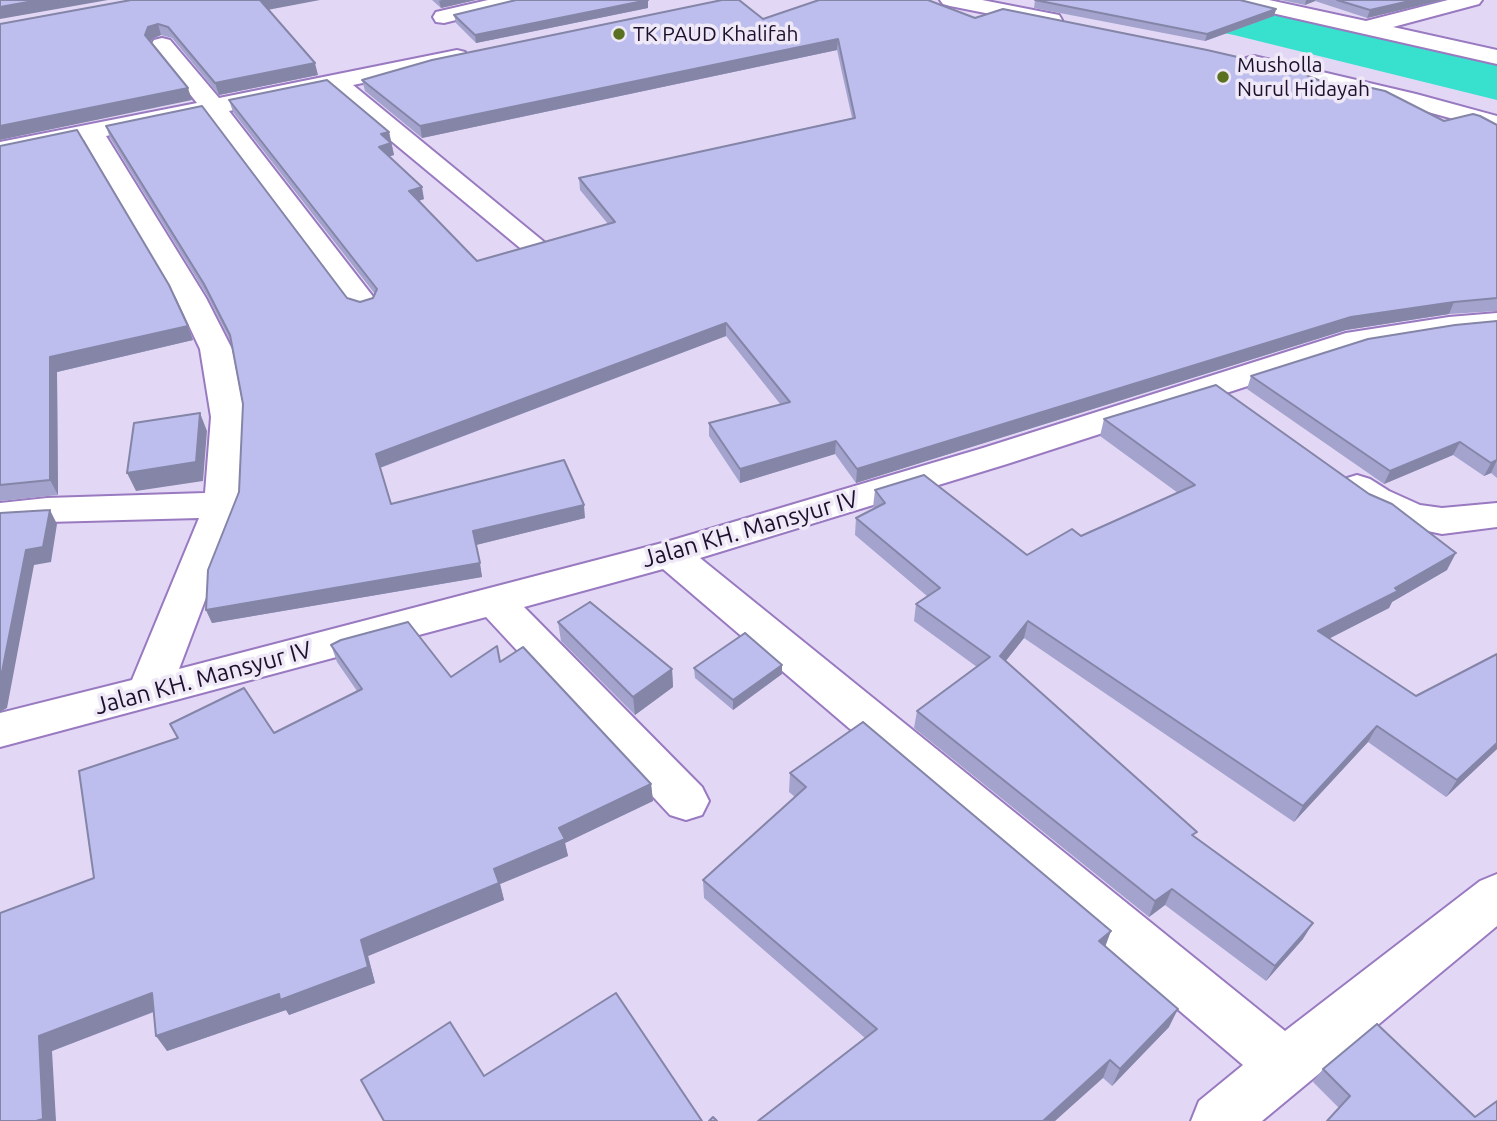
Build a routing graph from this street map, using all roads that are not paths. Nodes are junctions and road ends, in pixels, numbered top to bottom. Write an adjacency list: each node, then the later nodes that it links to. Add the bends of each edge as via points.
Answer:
1 (513, 0): 5 (street)
2 (950, 0): 6 (street)
3 (1241, 0): 7 (street)
4 (1472, 0): 7 (street)
5 (444, 17)
6 (1077, 25)
7 (1368, 27): 10 (street)
8 (162, 45): 13 (street)
9 (483, 52): 12 (street)
10 (1497, 57)
11 (1232, 58): 14 (street)
12 (335, 82): 13 (street); 17 (street)
13 (214, 108): 15 (street); 18 (street)
14 (1497, 124)
15 (91, 132): 16 (street); 23 (street, via 161,244 216,349 228,417)
16 (0, 150)
17 (535, 246)
18 (363, 303)
19 (1497, 322): 20 (street, Jalan KH. Mansyur IV, via 1357,340)
20 (1216, 386): 21 (street); 26 (street, Jalan KH. Mansyur IV)
21 (1248, 409)
22 (1333, 470): 25 (street, via 1376,500 1412,516 1442,521)
23 (223, 505): 24 (street); 28 (street)
24 (0, 514)
25 (1497, 514)
26 (670, 554): 27 (street, Jalan KH. Mansyur IV); 32 (street)
27 (495, 602): 28 (street, Jalan KH. Mansyur IV); 30 (street)
28 (148, 693): 29 (street, Jalan KH. Mansyur IV)
29 (0, 730)
30 (686, 801)
31 (1497, 897): 32 (street)
32 (1285, 1065): 33 (street)
33 (1219, 1121)

